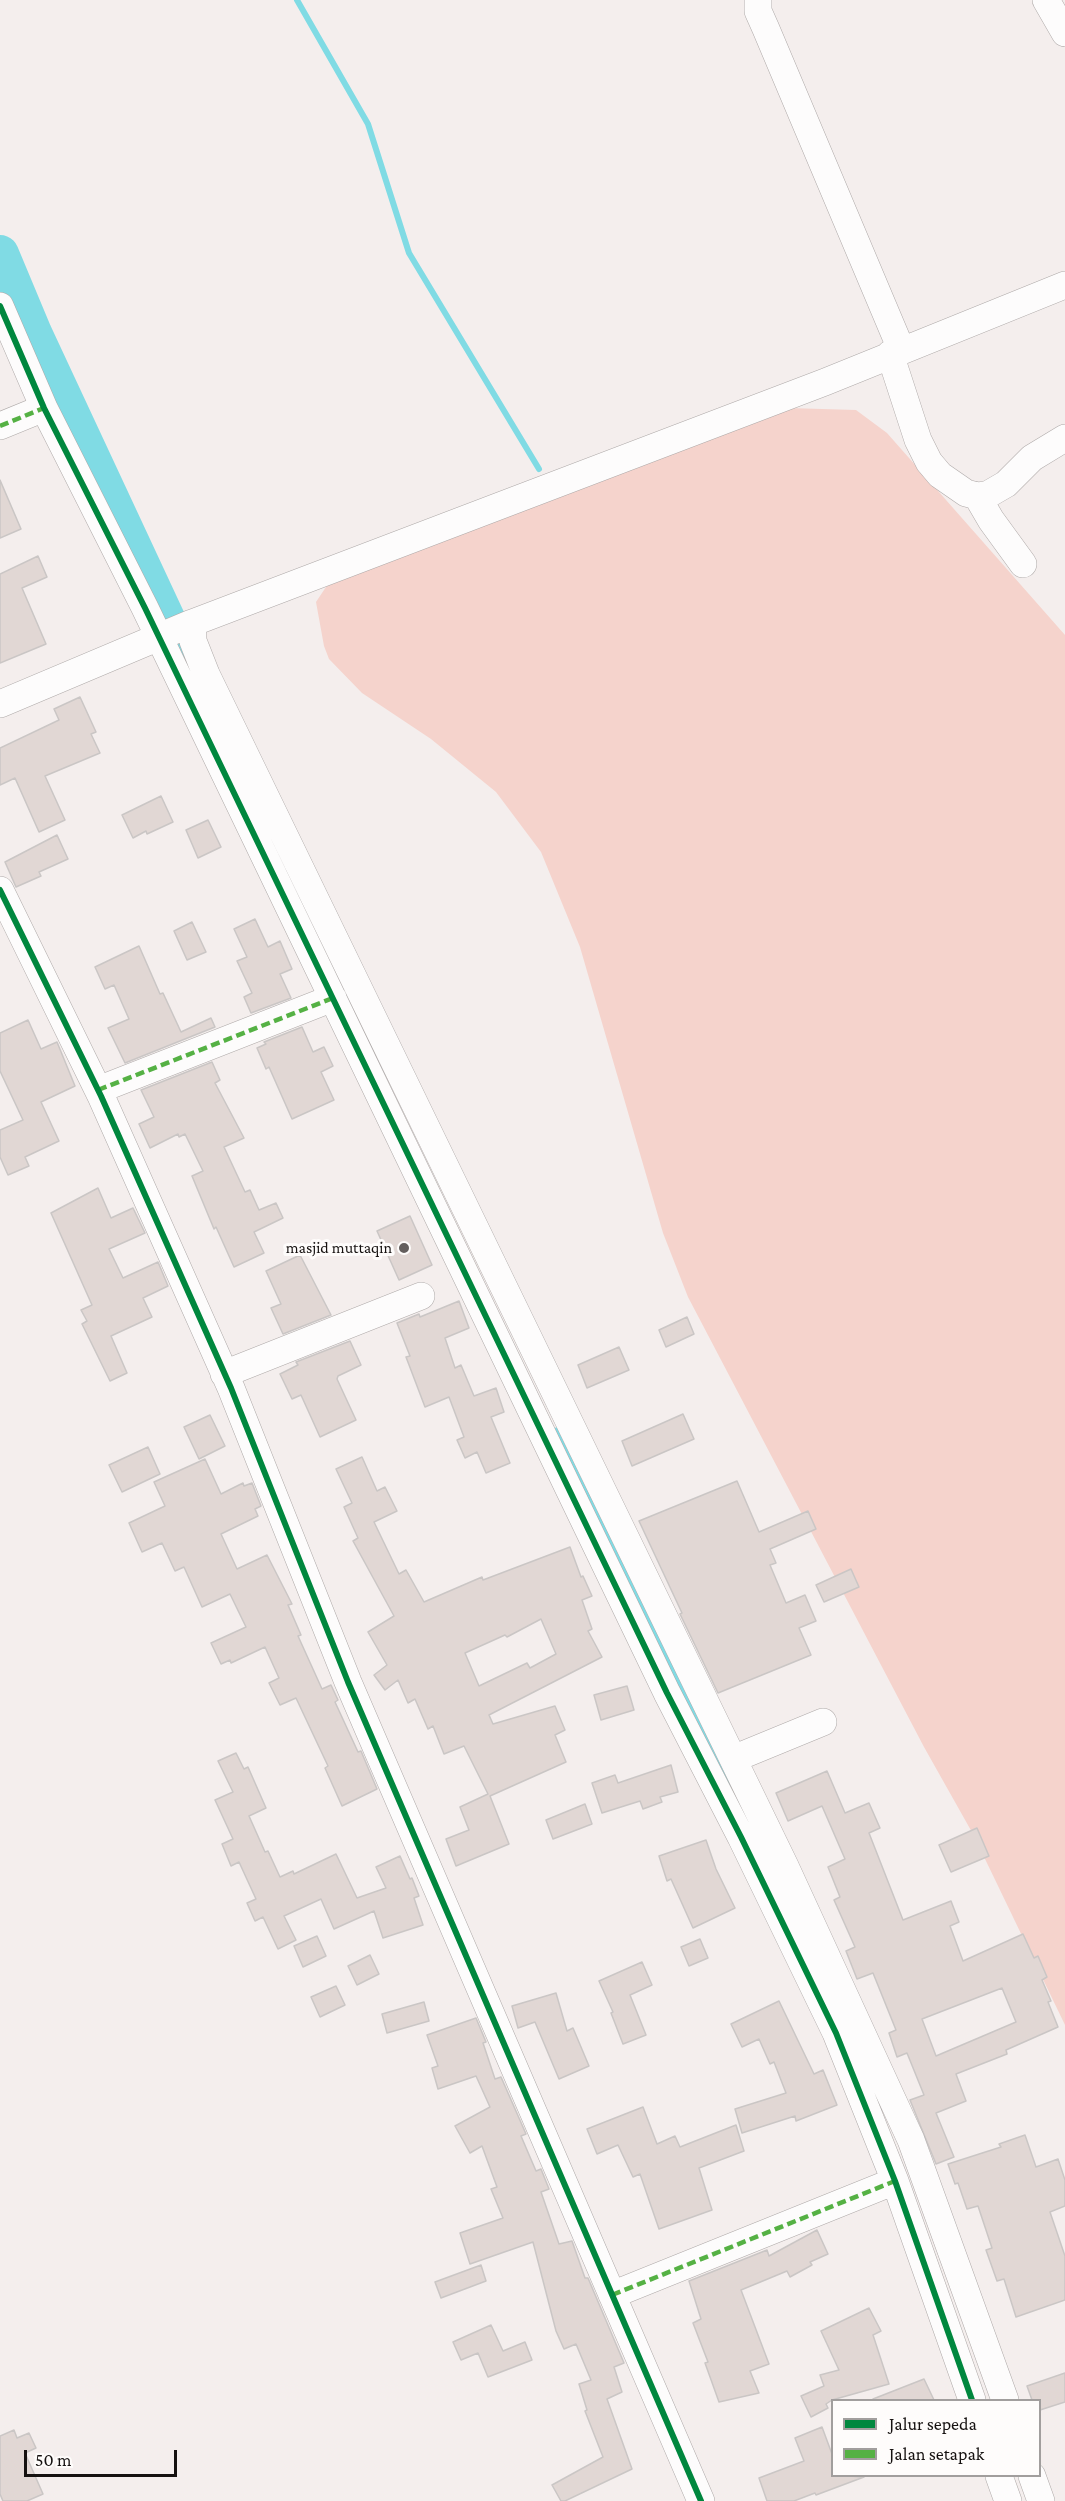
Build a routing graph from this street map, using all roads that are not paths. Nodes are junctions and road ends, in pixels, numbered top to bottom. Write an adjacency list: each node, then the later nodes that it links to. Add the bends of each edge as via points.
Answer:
1 (758, 0): 6 (street, via 758,11)
2 (1046, 0): 3 (street)
3 (1065, 33)
4 (1065, 285): 6 (street)
5 (0, 306): 7 (street)
6 (893, 353): 10 (street, via 918,440 929,462 955,487); 12 (street)
7 (44, 408): 8 (street); 12 (street)
8 (0, 426)
9 (1065, 438): 10 (street, via 1032,458 1006,484)
10 (977, 496): 11 (street)
11 (1023, 564)
12 (174, 630): 13 (street); 15 (street); 20 (street, via 193,641)
13 (0, 704)
14 (0, 890): 16 (street)
15 (333, 998): 16 (street); 21 (street, via 667,1693 836,2032)
16 (98, 1090): 18 (street)
17 (421, 1296): 18 (street)
18 (224, 1374): 22 (street, via 348,1682)
19 (823, 1722): 20 (street)
20 (733, 1759): 24 (street, via 911,2140)
21 (895, 2181): 22 (street); 23 (street)
22 (612, 2295): 27 (street)
23 (972, 2399)
24 (1005, 2399)
25 (1000, 2477): 28 (street)
26 (1033, 2477): 29 (street)
27 (700, 2501)
28 (1008, 2501)
29 (1041, 2501)

